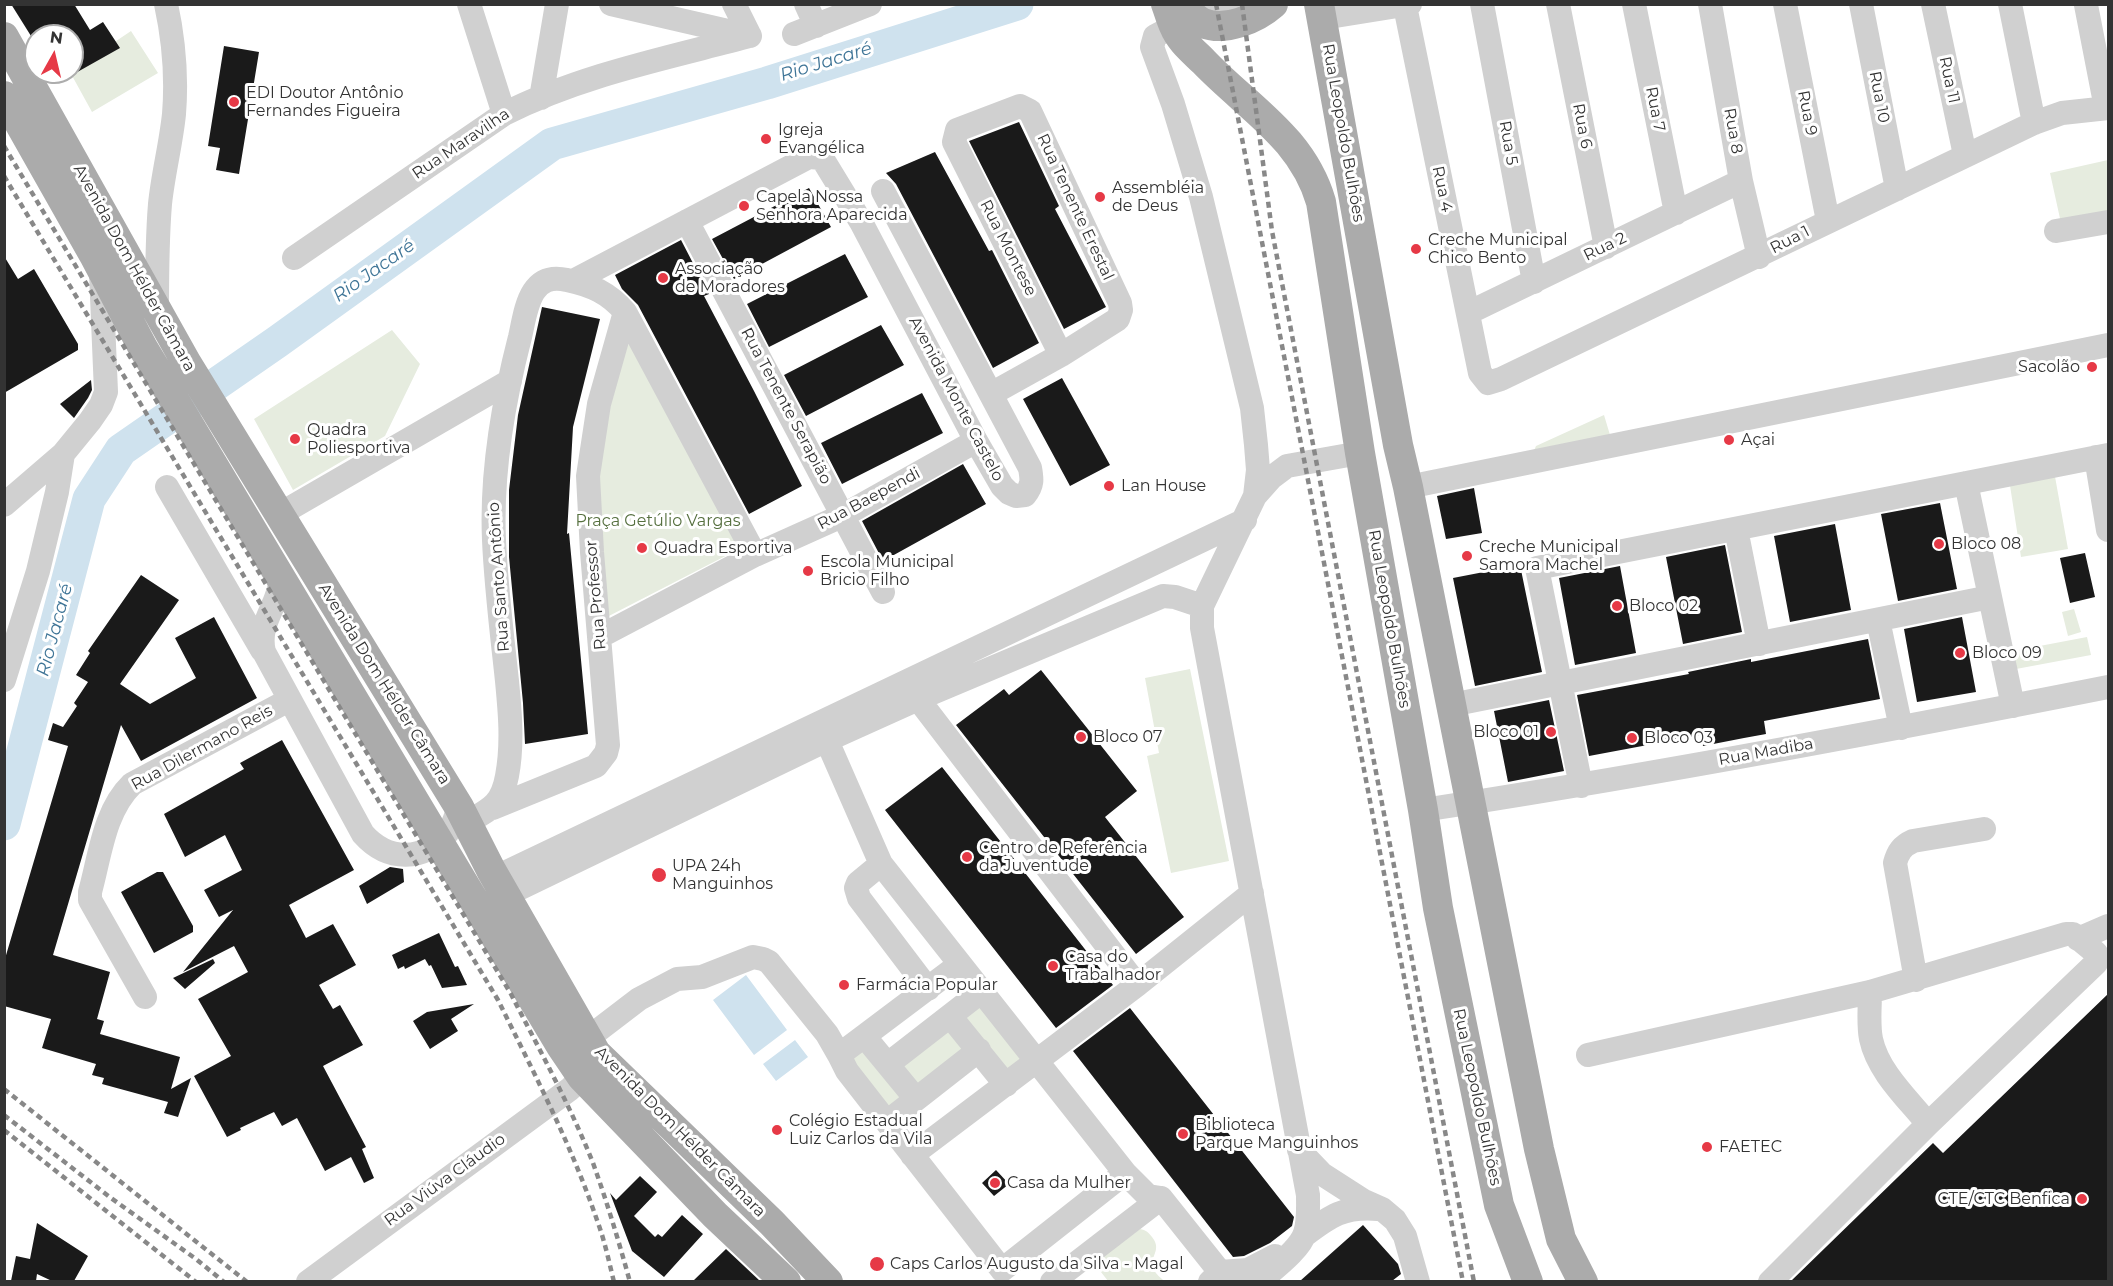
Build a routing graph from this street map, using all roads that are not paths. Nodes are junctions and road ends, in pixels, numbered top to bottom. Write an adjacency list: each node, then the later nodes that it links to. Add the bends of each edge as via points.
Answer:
1 (166, 4): 47 (street, via 176,79 160,202)
2 (469, 4): 28 (street)
3 (557, 4): 26 (street)
4 (611, 4): 23 (street)
5 (734, 4): 23 (street)
6 (806, 4): 7 (street, via 805,30)
7 (870, 4)
8 (1209, 4): 9 (street)
9 (1247, 4)
10 (1273, 4): 22 (main road, via 1259,15 1225,25 1204,24)
11 (1482, 4): 46 (street, Rua 5)
12 (1558, 4): 41 (street, Rua 6)
13 (1634, 4): 36 (street, Rua 7)
14 (1710, 4): 33 (street, Rua 8)
15 (1785, 4): 38 (street, Rua 9)
16 (1861, 4): 34 (street, Rua 10)
17 (1933, 4): 31 (street, Rua 11)
18 (2010, 4): 29 (street)
19 (1407, 5): 21 (street); 49 (street, Rua 4)
20 (2085, 5): 27 (street)
21 (1321, 11): 63 (main road, Rua Leopoldo Bulhões)
22 (1174, 12): 58 (main road, Rua Leopoldo Bulhões, via 1181,39 1271,122 1315,182); 64 (street, via 1155,36 1152,47 1201,197 1252,408 1258,470)
23 (750, 36): 26 (street, Rua Maravilha, via 593,78)
24 (4, 37): 47 (main road, Avenida Dom Hélder Câmara)
25 (5, 98): 44 (main road, Avenida Dom Hélder Câmara)
26 (541, 98): 28 (street, Rua Maravilha)
27 (2107, 108): 29 (street, Rua 1, via 2062,113)
28 (504, 114): 43 (street, Rua Maravilha)
29 (2034, 123): 31 (street, Rua 1)
30 (954, 142): 51 (street, Rua Montese); 51 (street, Rua Tenente Erestal, via 957,130 1020,106 1030,111 1121,310 1118,319)
31 (1965, 155): 34 (street, Rua 1)
32 (809, 157): 37 (street, Rua Santo Antônio); 57 (street, Avenida Monte Castelo, via 822,158 861,222)
33 (1742, 181): 36 (street, Rua 2); 42 (street, Rua 8)
34 (1897, 189): 38 (street, Rua 1)
35 (883, 191): 56 (street, Avenida Monte Castelo)
36 (1676, 213): 41 (street, Rua 2)
37 (687, 221): 45 (street, Rua Santo Antônio); 67 (street, Rua Tenente Serapião)
38 (1828, 221): 42 (street, Rua 1)
39 (2109, 222): 40 (street)
40 (2056, 231)
41 (1606, 247): 46 (street, Rua 2)
42 (1759, 257): 53 (street, Rua 1, via 1501,379 1488,383)
43 (294, 258)
44 (101, 268): 52 (street); 54 (main road, Avenida Dom Hélder Câmara)
45 (573, 281): 48 (street, Rua Santo Antônio, via 606,293); 55 (street, Rua Santo Antônio, via 560,278 537,286 530,298)
46 (1534, 282): 49 (street, Rua 2)
47 (158, 310): 66 (main road, Avenida Dom Hélder Câmara)
48 (625, 312): 71 (street); 77 (street, Rua Professor, via 600,405 588,476)
49 (1468, 314): 53 (street, Rua 4)
50 (2109, 345): 63 (street)
51 (1062, 355): 56 (street)
52 (106, 371): 54 (street, via 111,357 123,351 141,356); 59 (street, via 106,392 101,405)
53 (1480, 373)
54 (159, 374): 72 (main road, Avenida Dom Hélder Câmara)
55 (510, 381): 66 (street); 92 (street, Rua Santo Antônio, via 493,494 512,730 501,794)
56 (991, 394): 57 (street, Avenida Monte Castelo, via 1030,468 1031,488 1025,495 1016,496 1002,486)
57 (976, 441): 67 (street, Rua Baependi)
58 (1360, 453): 64 (street, via 1287,466); 91 (main road, Rua Leopoldo Bulhões)
59 (63, 454): 65 (street); 80 (street, via 38,571)
60 (2102, 456): 61 (street); 70 (street)
61 (1966, 483): 69 (street); 74 (street)
62 (167, 487): 79 (street)
63 (1408, 487): 85 (main road, Rua Leopoldo Bulhões)
64 (1255, 496): 68 (street)
65 (4, 505)
66 (280, 514): 92 (main road, Avenida Dom Hélder Câmara)
67 (843, 515): 71 (street, Rua Baependi); 73 (street, Rua Tenente Serapião)
68 (1245, 520): 75 (street); 88 (street)
69 (1736, 529): 78 (street); 81 (street, via 1537,568)
70 (2109, 530)
71 (754, 555): 77 (street, Rua Baependi)
72 (281, 579): 79 (street, via 280,591 263,628); 94 (main road, Avenida Dom Hélder Câmara)
73 (883, 592)
74 (1990, 597): 76 (street); 86 (street)
75 (1202, 606): 83 (street, via 1162,596); 97 (street, via 1204,638)
76 (1878, 620): 78 (street); 87 (street)
77 (599, 637): 92 (street, Rua Professor, via 606,753 596,766)
78 (1760, 644): 81 (street)
79 (264, 652): 84 (street)
80 (4, 680)
81 (1561, 684): 85 (street); 89 (street)
82 (2109, 687): 86 (street, Rua Madiba)
83 (918, 699): 88 (street); 102 (street)
84 (289, 700): 94 (street, via 371,843 392,854 414,855); 106 (street, Rua Dilermano Reis, via 132,784 112,812 90,900)
85 (1451, 705): 90 (main road, Rua Leopoldo Bulhões)
86 (2013, 706): 87 (street, Rua Madiba)
87 (1901, 728): 89 (street, Rua Madiba)
88 (823, 731): 95 (street); 96 (street)
89 (1581, 786): 90 (street, Rua Madiba)
90 (1470, 803): 91 (street, Rua Madiba); 134 (main road, Rua Leopoldo Bulhões, via 1561,1239)
91 (1423, 810): 133 (main road, Rua Leopoldo Bulhões, via 1438,908 1499,1205)
92 (473, 812): 94 (street, Rua Santo Antônio, via 453,824); 96 (main road, Avenida Dom Hélder Câmara)
93 (1984, 830): 101 (street, via 1913,841 1898,852 1895,863)
94 (439, 840): 112 (main road, Avenida Dom Hélder Câmara, via 553,1033)
95 (881, 864): 100 (street); 103 (street, via 858,882 856,893)
96 (501, 886): 112 (main road, Avenida Dom Hélder Câmara)
97 (1252, 893): 102 (street); 119 (street)
98 (2109, 926): 99 (street)
99 (2070, 937): 101 (street); 118 (street, via 2096,954 2096,963)
100 (960, 964): 103 (street); 104 (street)
101 (1916, 980): 105 (street)
102 (1137, 985): 113 (street)
103 (927, 989): 108 (street)
104 (982, 991): 107 (street); 113 (street)
105 (1870, 992): 111 (street); 118 (street, via 1870,1031 1876,1055)
106 (145, 997)
107 (951, 1016): 109 (street); 114 (street)
108 (865, 1037): 110 (street); 114 (street)
109 (978, 1050): 115 (street); 116 (street)
110 (839, 1055): 112 (street, Rua Viúva Cláudio, via 827,1034 769,962 753,957 702,977 677,979 639,999); 117 (street)
111 (1588, 1055)
112 (588, 1056): 127 (street, Rua Viúva Cláudio, via 570,1089); 128 (main road, Avenida Dom Hélder Câmara, via 715,1215); 129 (main road, Avenida Dom Hélder Câmara, via 772,1223)
113 (1036, 1062): 115 (street); 121 (street)
114 (888, 1064): 116 (street)
115 (1006, 1085): 120 (street)
116 (916, 1099): 117 (street)
117 (887, 1122): 120 (street)
118 (1928, 1124): 135 (street)
119 (1299, 1150): 123 (street, via 1322,1174); 124 (street, via 1308,1195 1308,1220)
120 (912, 1155): 125 (street)
121 (1125, 1173): 122 (street, via 1148,1196); 125 (street)
122 (1161, 1198): 126 (street); 130 (street)
123 (1382, 1209): 124 (street, via 1345,1210 1330,1216); 132 (street, via 1405,1236)
124 (1301, 1240): 126 (street, via 1248,1270); 131 (street)
125 (995, 1276)
126 (1215, 1277)
127 (308, 1281)
128 (786, 1281)
129 (828, 1281)
130 (1052, 1281)
131 (1259, 1281)
132 (1418, 1281)
133 (1528, 1281)
134 (1583, 1281)
135 (1770, 1281)

